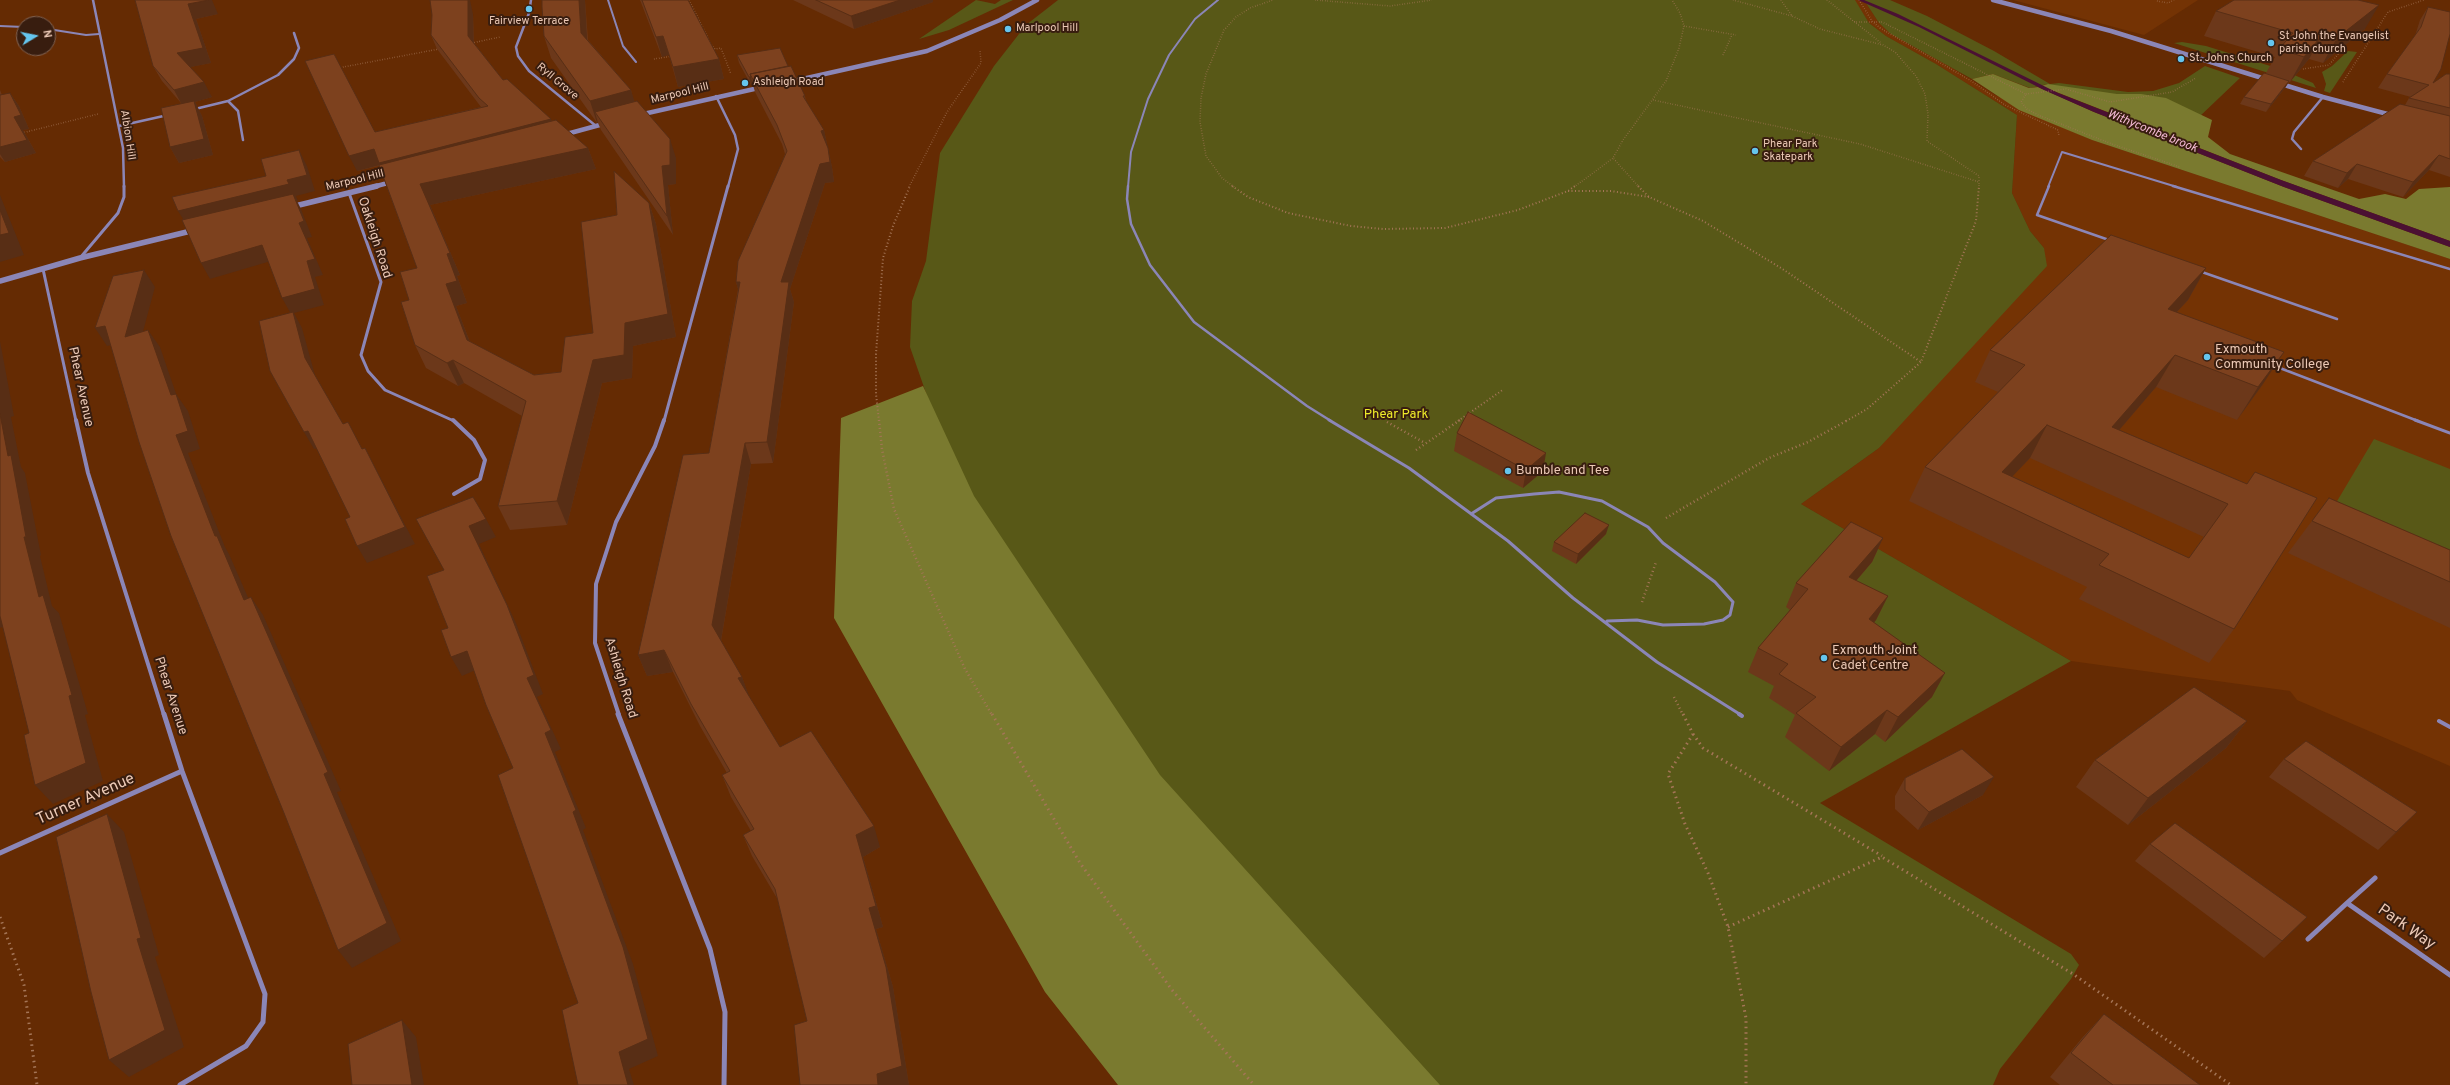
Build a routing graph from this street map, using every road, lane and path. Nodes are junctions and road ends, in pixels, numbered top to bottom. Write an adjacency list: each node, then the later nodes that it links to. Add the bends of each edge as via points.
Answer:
1 (93, 0): 27 (street, Albion Hill)
2 (531, 0): 29 (street, Ryll Grove, via 529,13)
3 (608, 0): 39 (lane, via 623,46)
4 (690, 0): 35 (path)
5 (1037, 0): 45 (street, via 1000,20 927,51)
6 (1218, 0): 88 (lane, via 1195,19 1169,55 1135,134 1127,199 1131,224 1139,245 1150,265 1194,322 1308,406)
7 (1273, 0): 70 (path, via 1250,8 1236,17 1224,30 1206,74 1201,98 1200,122 1206,156 1222,178 1248,197 1288,213 1383,230 1445,228 1481,221)
8 (1315, 0): 9 (path)
9 (1327, 0): 10 (path, via 1390,6)
10 (1432, 0)
11 (1672, 0): 23 (path)
12 (1733, 0): 20 (path)
13 (1781, 0): 20 (path)
14 (1826, 0): 21 (path)
15 (1859, 0): 65 (path, bridge, via 1872,21 1880,28 1970,80 2005,105 2058,130)
16 (1993, 0): 41 (street, via 2111,31)
17 (2174, 0): 19 (path, via 2168,3)
18 (2424, 0): 50 (path, via 2388,12)
19 (2157, 1)
20 (1792, 16): 32 (path, via 1820,29)
21 (1854, 22): 32 (path); 47 (path, via 1882,22)
22 (0, 26): 24 (lane)
23 (1684, 26): 28 (path); 51 (path, via 1679,48 1666,81)
24 (16, 27)
25 (56, 30): 27 (lane)
26 (294, 33): 52 (street, via 299,48 289,64 278,75)
27 (98, 34): 59 (street, Albion Hill)
28 (1732, 35): 30 (path); 38 (path)
29 (518, 36): 31 (path); 60 (street, Ryll Grove, via 517,51 529,71)
30 (1736, 36)
31 (468, 43)
32 (1883, 45): 69 (path, via 1906,64 1924,94 1928,114 1927,141 1979,176)
33 (2337, 45): 42 (path, via 2344,47 2329,65)
34 (446, 48): 43 (path)
35 (715, 49): 36 (path); 44 (path, via 721,48)
36 (708, 50)
37 (679, 55): 39 (path)
38 (1723, 55)
39 (636, 62)
40 (981, 63): 112 (path, via 947,112 918,166 893,226 883,258 876,394 882,449 894,509 965,669 1080,863 1172,990)
41 (2218, 64): 47 (path, via 2178,91 2165,94 2110,102 2074,90); 49 (street)
42 (2302, 69)
43 (333, 70)
44 (731, 74)
45 (785, 83)
46 (771, 85): 48 (street, Marpool Hill)
47 (2026, 94): 67 (path, via 2021,102 2038,115)
48 (716, 96): 56 (street, Marpool Hill); 111 (street, Ashleigh Road, via 735,135 738,149 670,402 655,446 616,522 596,584 595,643 619,716 710,949 725,1012)
49 (2323, 97): 50 (street); 64 (street, via 2294,132 2292,140)
50 (2332, 99): 57 (street)
51 (1653, 100): 66 (path); 69 (path, via 1860,144)
52 (228, 101): 53 (street); 63 (street, via 238,111)
53 (191, 110)
54 (95, 115): 61 (path)
55 (170, 115): 59 (street)
56 (632, 116)
57 (2401, 117)
58 (610, 122): 60 (street)
59 (119, 126): 76 (street, Albion Hill, via 124,197 118,213)
60 (596, 126): 62 (street)
61 (21, 133)
62 (559, 136)
63 (244, 140)
64 (2301, 149)
65 (2062, 152): 75 (lane, via 2037,215); 79 (lane)
66 (1613, 158): 70 (path); 72 (path)
67 (2181, 167)
68 (401, 180): 71 (street, Marpool Hill)
69 (1979, 182): 82 (path, via 1976,221)
70 (1568, 191): 72 (path, via 1611,191)
71 (349, 193): 73 (street, Marpool Hill); 89 (street, Oakleigh Road, via 381,282 361,355 368,371 385,390 451,418 474,440 485,460 480,479)
72 (1649, 197): 82 (path, via 1703,221 1782,268)
73 (282, 209)
74 (198, 229): 76 (street)
75 (2112, 241)
76 (80, 258): 77 (street)
77 (43, 268): 80 (street); 100 (street, Phear Avenue, via 88,473)
78 (2195, 269): 81 (lane)
79 (2450, 269)
80 (0, 281)
81 (2337, 319)
82 (1921, 362): 91 (path, via 1867,409 1808,442 1770,458)
83 (2266, 363): 86 (lane)
84 (1504, 389): 87 (path)
85 (1387, 422): 87 (path)
86 (2450, 433)
87 (1425, 443): 88 (path, via 1412,453)
88 (1409, 468): 90 (lane)
89 (454, 494)
90 (1471, 514): 91 (lane, via 1496,498 1559,492 1602,501); 94 (lane, via 1508,541 1573,598)
91 (1648, 527): 92 (lane)
92 (1663, 543): 93 (path); 93 (lane, via 1715,582 1733,602 1730,615 1722,620 1704,624 1663,625)
93 (1637, 620): 94 (lane)
94 (1606, 621): 96 (lane, via 1657,662)
95 (1674, 695): 99 (path)
96 (1742, 716)
97 (2438, 721): 98 (lane)
98 (2450, 727)
99 (1693, 734): 102 (path, via 1702,748); 106 (path, via 1668,774 1685,824 1708,873)
100 (182, 771): 101 (street, Turner Avenue); 110 (street, Phear Avenue, via 265,994 263,1022 246,1046)
101 (0, 853)
102 (1882, 857): 106 (path); 114 (path, via 2073,974)
103 (2375, 878): 104 (street)
104 (2347, 903): 107 (street); 108 (street, Park Way)
105 (0, 917): 109 (path, via 24,985)
106 (1728, 926): 113 (path, via 1746,1018)
107 (2308, 939)
108 (2450, 974)
109 (37, 1085)
110 (180, 1085)
111 (724, 1085)
112 (1254, 1085)
113 (1746, 1085)
114 (2230, 1085)

